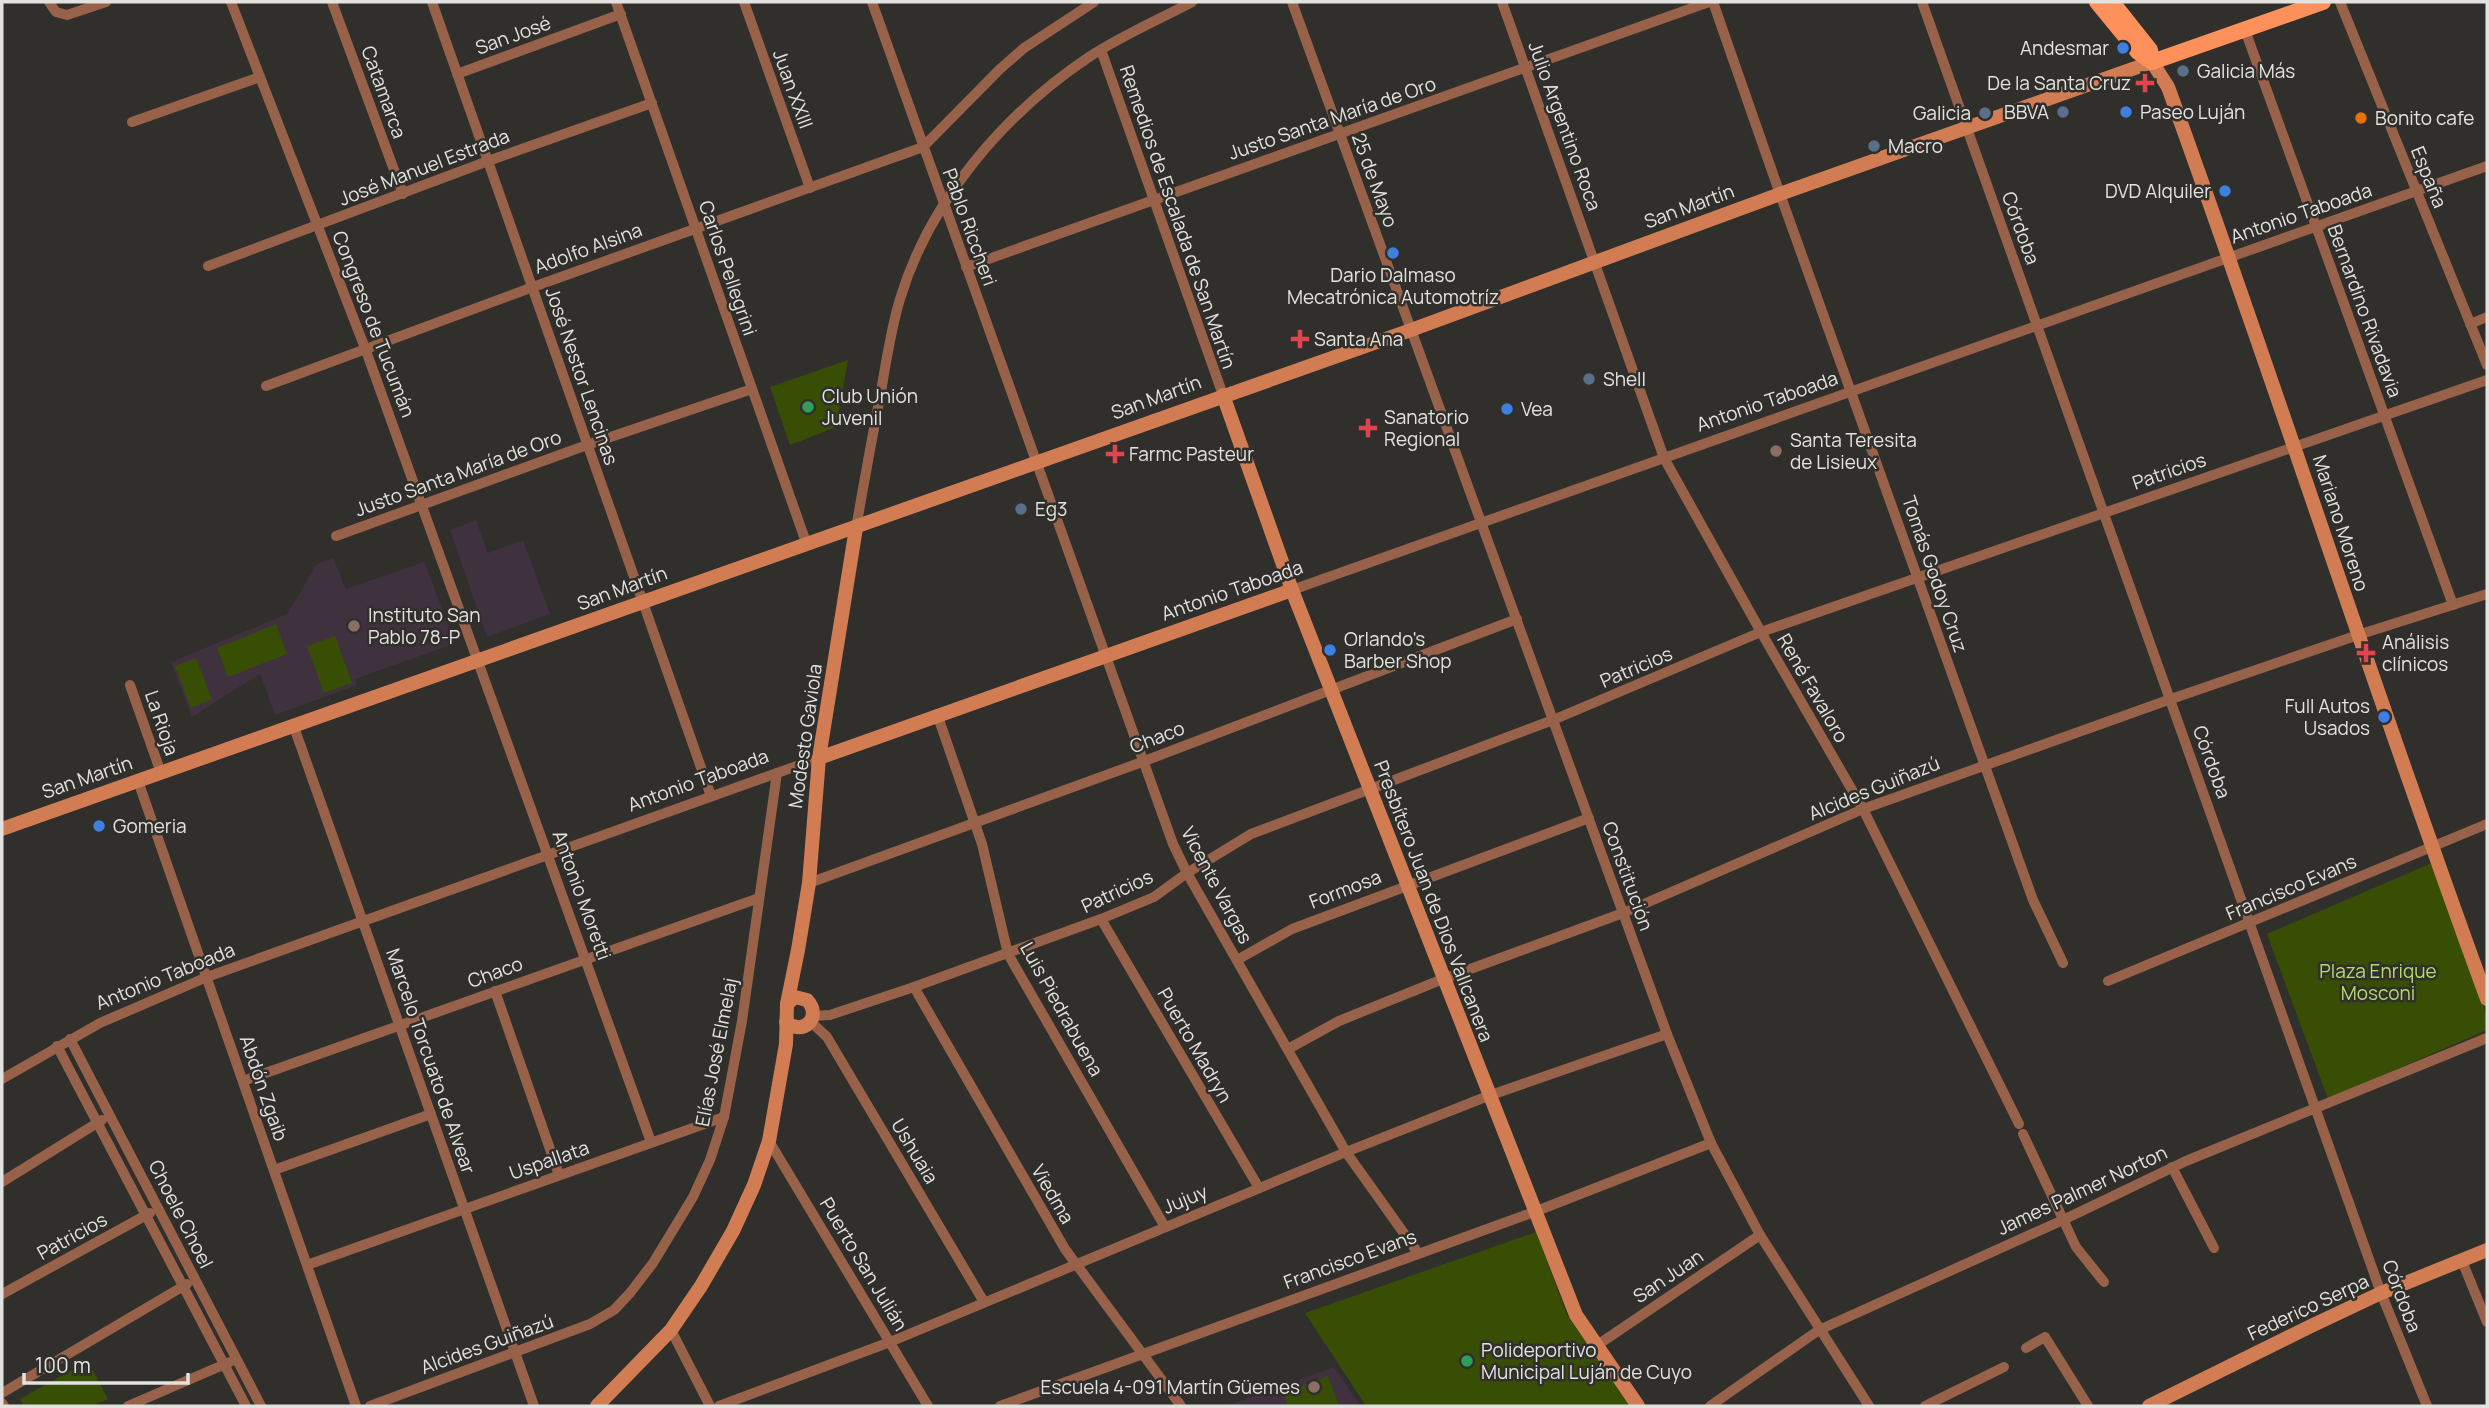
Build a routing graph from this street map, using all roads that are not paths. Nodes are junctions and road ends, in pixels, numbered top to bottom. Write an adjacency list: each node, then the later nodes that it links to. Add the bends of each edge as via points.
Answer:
1 (48, 2): 2 (street, via 66,15)
2 (106, 2)
3 (231, 2): 25 (street, Congreso de Tucumán)
4 (332, 2): 35 (street, Catamarca)
5 (432, 2): 24 (street, José Nestor Lencinas)
6 (616, 2): 19 (street, Carlos Pellegrini)
7 (744, 2): 33 (street, Juan XXIII)
8 (872, 2): 30 (street, Pablo Riccheri)
9 (1094, 2): 30 (street, via 1024,48)
10 (1192, 2): 21 (street)
11 (1292, 2): 29 (street, 25 de Mayo)
12 (1502, 2): 23 (street, Julio Argentino Roca)
13 (1711, 2): 23 (street, Justo Santa María de Oro); 36 (street, Tomás Godoy Cruz)
14 (1923, 2): 28 (street, Córdoba)
15 (2097, 2): 22 (main road, via 2138,52)
16 (2112, 2): 22 (main road, via 2150,50)
17 (2323, 2): 20 (main road, San Martín)
18 (2340, 2): 34 (street, España)
19 (621, 14): 24 (street, San José); 26 (street, Carlos Pellegrini)
20 (2245, 30): 22 (main road, San Martín); 41 (street, Bernardino Rivadavia)
21 (1101, 50): 37 (street, Remedios de Escalada de San Martín); 38 (street, via 1015,117)
22 (2152, 62): 28 (street, San Martín); 42 (street, Mariano Moreno, via 2168,87)
23 (1526, 69): 29 (street, Justo Santa María de Oro); 43 (street, Julio Argentino Roca)
24 (457, 74): 31 (street, José Nestor Lencinas)
25 (260, 78): 27 (street); 39 (street, Congreso de Tucumán)
26 (652, 103): 31 (street, José Manuel Estrada); 40 (street, Carlos Pellegrini)
27 (132, 122)
28 (1967, 128): 36 (street, San Martín); 48 (street, Córdoba)
29 (1340, 134): 37 (street, Justo Santa María de Oro); 50 (street, 25 de Mayo)
30 (923, 147): 33 (street, Adolfo Alsina); 38 (street, Pablo Riccheri)
31 (488, 160): 35 (street, José Manuel Estrada); 46 (street, José Nestor Lencinas)
32 (2487, 166): 34 (street, Antonio Taboada)
33 (810, 188): 40 (street, Adolfo Alsina)
34 (2416, 192): 41 (street, Antonio Taboada); 49 (street, España)
35 (403, 194): 39 (street, José Manuel Estrada)
36 (1780, 194): 43 (street, San Martín); 56 (street, Tomás Godoy Cruz)
37 (1154, 200): 45 (street, Justo Santa María de Oro); 57 (street, Remedios de Escalada de San Martín)
38 (944, 204): 45 (street, Pablo Riccheri); 66 (street, via 922,243 900,299)
39 (317, 226): 44 (street, José Manuel Estrada); 51 (street, Congreso de Tucumán)
40 (696, 228): 46 (street, Adolfo Alsina); 55 (street, Carlos Pellegrini)
41 (2317, 228): 42 (street, Antonio Taboada); 58 (street, Bernardino Rivadavia)
42 (2230, 258): 48 (street, Antonio Taboada); 60 (street, Mariano Moreno)
43 (1595, 263): 50 (street, San Martín); 61 (street, René Favaloro)
44 (208, 266)
45 (966, 267): 62 (street, Pablo Riccheri)
46 (533, 287): 51 (street, Adolfo Alsina); 59 (street, José Nestor Lencinas)
47 (2487, 317): 49 (street)
48 (2037, 324): 56 (street, Antonio Taboada); 64 (street, Córdoba)
49 (2470, 324): 52 (street, España)
50 (1411, 330): 57 (street, San Martín); 65 (street, Constitución)
51 (365, 348): 54 (street, Adolfo Alsina); 63 (street, Congreso de Tucumán)
52 (2487, 365)
53 (2487, 380): 58 (street, Patricios)
54 (266, 386)
55 (752, 389): 59 (street, Justo Santa María de Oro); 68 (street, Carlos Pellegrini)
56 (1853, 392): 61 (street, Antonio Taboada); 69 (street, Tomás Godoy Cruz)
57 (1223, 395): 62 (street, San Martín); 70 (street, Presbítero Juan de Dios Vallcanera)
58 (2384, 415): 60 (street, Patricios); 73 (street, Bernardino Rivadavia)
59 (587, 445): 63 (street, Justo Santa María de Oro); 72 (street, José Nestor Lencinas)
60 (2295, 446): 64 (street, Patricios); 76 (street, Mariano Moreno)
61 (1664, 458): 65 (street, Antonio Taboada); 75 (street, René Favaloro)
62 (1036, 463): 66 (street, San Martín); 77 (street, Vicente Vargas)
63 (423, 505): 67 (street, Justo Santa María de Oro); 78 (street, Congreso de Tucumán)
64 (2105, 512): 69 (street, Patricios); 81 (street, Córdoba)
65 (1481, 521): 70 (street, Antonio Taboada); 74 (street, Constitución)
66 (856, 528): 68 (street, San Martín); 85 (street, Modesto Gaviola)
67 (336, 536)
68 (807, 545): 72 (street, San Martín)
69 (1918, 577): 75 (street, Patricios); 87 (street, Tomás Godoy Cruz)
70 (1292, 590): 77 (street, Antonio Taboada); 80 (street, Presbítero Juan de Dios Vallcanera)
71 (2487, 594): 73 (street, Alcides Guiñazú)
72 (642, 603): 78 (street, San Martín); 92 (street, José Nestor Lencinas)
73 (2453, 605): 76 (street, Alcides Guiñazú)
74 (1517, 619): 80 (street, Chaco); 83 (street, Constitución)
75 (1761, 632): 83 (street, Patricios); 93 (street, René Favaloro)
76 (2358, 635): 81 (street, Alcides Guiñazú); 98 (street, Mariano Moreno)
77 (1105, 655): 82 (street, Antonio Taboada); 86 (street, Vicente Vargas)
78 (479, 661): 84 (street, San Martín); 99 (street, Antonio Moretti)
79 (130, 685): 88 (street, La Rioja)
80 (1331, 689): 86 (street, Chaco); 91 (street, Presbítero Juan de Dios Vallcanera)
81 (2171, 699): 87 (street, Alcides Guiñazú); 107 (street, Córdoba)
82 (937, 715): 85 (street, Antonio Taboada); 95 (street, Luis Piedrabuena)
83 (1553, 720): 91 (street, Patricios); 94 (street, Constitución)
84 (294, 727): 88 (street, San Martín); 106 (street, Marcelo Torcuato de Alvear)
85 (819, 758): 89 (street, Antonio Taboada); 101 (street, Modesto Gaviola)
86 (1142, 762): 95 (street, Chaco); 100 (street, Vicente Vargas)
87 (1984, 764): 93 (street, Alcides Guiñazú); 112 (street, Tomás Godoy Cruz, via 2033,900)
88 (161, 773): 90 (street, San Martín)
89 (777, 773): 92 (street, Antonio Taboada); 103 (street, Elías José Elmelaj)
90 (138, 781): 97 (street, San Martín); 113 (street, Abdón Zgaib)
91 (1370, 790): 100 (street, Patricios, via 1251,834); 102 (street, Presbítero Juan de Dios Vallcanera)
92 (712, 796): 99 (street, Antonio Taboada)
93 (1863, 809): 104 (street, Alcides Guiñazú); 151 (street, René Favaloro)
94 (1589, 818): 102 (street, Formosa); 104 (street, Constitución)
95 (975, 823): 101 (street, Chaco); 109 (street, Luis Piedrabuena)
96 (2487, 824): 98 (street, Francisco Evans)
97 (2, 830)
98 (2431, 847): 107 (street, Francisco Evans); 118 (street, Mariano Moreno)
99 (548, 854): 106 (street, Antonio Taboada); 110 (street, Antonio Moretti)
100 (1187, 873): 105 (street, Patricios, via 1154,897); 111 (street, Vicente Vargas)
101 (809, 883): 108 (street, Modesto Gaviola)
102 (1407, 884): 111 (street, Formosa, via 1292,929); 114 (street, Presbítero Juan de Dios Vallcanera)
103 (759, 898): 110 (street, Chaco); 136 (street, Elías José Elmelaj)
104 (1623, 913): 114 (street, Alcides Guiñazú); 124 (street, Constitución)
105 (1101, 919): 109 (street, Patricios); 146 (street, Puerto Madryn)
106 (363, 921): 113 (street, Antonio Taboada); 123 (street, Marcelo Torcuato de Alvear)
107 (2251, 923): 115 (street, Francisco Evans); 133 (street, Córdoba)
108 (798, 950): 119 (street, Modesto Gaviola); 120 (street, Modesto Gaviola)
109 (1008, 954): 116 (street, Patricios); 152 (street, Luis Piedrabuena)
110 (586, 957): 117 (street, Chaco); 139 (street, Antonio Moretti)
111 (1237, 960): 129 (street, Vicente Vargas)
112 (2063, 963)
113 (207, 977): 126 (street, Antonio Taboada); 131 (street, Abdón Zgaib)
114 (1443, 979): 129 (street, Alcides Guiñazú, via 1339,1021); 132 (street, Presbítero Juan de Dios Vallcanera)
115 (2108, 981)
116 (914, 987): 122 (street, Patricios); 158 (street, Viedma)
117 (495, 991): 123 (street, Chaco); 144 (street)
118 (2487, 999)
119 (807, 1000): 120 (street, via 796,997); 122 (street, via 814,1010)
120 (787, 1004): 121 (street, Modesto Gaviola)
121 (786, 1022): 122 (street, via 795,1028); 127 (street, Modesto Gaviola)
122 (809, 1022): 127 (street); 165 (street, Ushuaia, via 827,1037)
123 (400, 1025): 131 (street, Chaco); 134 (street, Marcelo Torcuato de Alvear)
124 (1667, 1034): 132 (street, Jujuy); 140 (street, Constitución)
125 (2487, 1038): 133 (street, James Palmer Norton)
126 (70, 1039): 128 (street, Antonio Taboada); 135 (street, Choele Choel)
127 (786, 1044): 138 (street, Modesto Gaviola)
128 (57, 1046): 130 (street, Antonio Taboada); 137 (street, Choele Choel)
129 (1288, 1049): 141 (street, Vicente Vargas)
130 (2, 1079)
131 (243, 1081): 143 (street, Abdón Zgaib)
132 (1488, 1096): 141 (street, Jujuy); 149 (street, Presbítero Juan de Dios Vallcanera)
133 (2317, 1108): 142 (street, James Palmer Norton); 163 (street, Córdoba)
134 (431, 1114): 143 (street); 148 (street, Marcelo Torcuato de Alvear)
135 (110, 1115): 137 (street); 147 (street, Choele Choel)
136 (724, 1117): 139 (street, Uspallata); 166 (street, Elías José Elmelaj, via 710,1160 677,1227)
137 (98, 1123): 145 (street); 150 (street, Choele Choel)
138 (769, 1141): 168 (street, Modesto Gaviola, via 733,1231); 170 (street, Puerto San Julián)
139 (652, 1142): 144 (street, Uspallata)
140 (1711, 1143): 149 (street, Francisco Evans); 153 (street, Constitución)
141 (1346, 1152): 146 (street, Jujuy); 156 (street, Vicente Vargas)
142 (2172, 1167): 151 (street, James Palmer Norton); 154 (street)
143 (274, 1170): 159 (street, Abdón Zgaib)
144 (559, 1175): 148 (street, Uspallata)
145 (2, 1182)
146 (1259, 1188): 152 (street, Jujuy)
147 (159, 1208): 150 (street, Patricios); 160 (street, Choele Choel)
148 (464, 1208): 159 (street, Uspallata); 173 (street, Marcelo Torcuato de Alvear)
149 (1534, 1212): 156 (street, Francisco Evans); 171 (street, Presbítero Juan de Dios Vallcanera, via 1576,1315)
150 (146, 1215): 162 (street, Choele Choel); 164 (street, Patricios)
151 (2063, 1220): 161 (street, René Favaloro, via 2076,1247); 169 (street, James Palmer Norton)
152 (1165, 1227): 158 (street, Jujuy)
153 (1760, 1236): 169 (street, Constitución); 171 (street, San Juan)
154 (2214, 1248)
155 (2487, 1250): 157 (street, Federico Serpa)
156 (1418, 1253): 174 (street, Francisco Evans)
157 (2462, 1261): 163 (street, Federico Serpa); 167 (street)
158 (1074, 1263): 165 (street, Jujuy); 174 (street, Viedma)
159 (307, 1265): 182 (street, Abdón Zgaib)
160 (196, 1279): 162 (street); 175 (street, Choele Choel)
161 (2104, 1282)
162 (183, 1286): 176 (street, Choele Choel); 178 (street)
163 (2381, 1293): 196 (street, Federico Serpa); 197 (street, Córdoba)
164 (2, 1294)
165 (984, 1302): 170 (street, Jujuy)
166 (614, 1310): 173 (street, Alcides Guiñazú, via 590,1324)
167 (2487, 1322)
168 (671, 1330): 185 (street, Modesto Gaviola); 186 (street)
169 (1819, 1330): 192 (street, James Palmer Norton); 193 (street, Constitución)
170 (890, 1342): 187 (street, Jujuy); 188 (street, Puerto San Julián)
171 (1596, 1346): 191 (street, Presbítero Juan de Dios Vallcanera)
172 (2026, 1348): 195 (street, via 2045,1337)
173 (515, 1352): 183 (street, Alcides Guiñazú); 184 (street, Marcelo Torcuato de Alvear)
174 (1143, 1353): 189 (street, Francisco Evans); 190 (street, Viedma)
175 (236, 1360): 176 (street); 181 (street, Choele Choel)
176 (225, 1365): 179 (street); 180 (street, Choele Choel)
177 (2004, 1367): 194 (street)
178 (2, 1393)
179 (128, 1406)
180 (246, 1406)
181 (261, 1406)
182 (356, 1406)
183 (370, 1406)
184 (534, 1406)
185 (597, 1406)
186 (710, 1406)
187 (719, 1406)
188 (928, 1406)
189 (1000, 1406)
190 (1181, 1406)
191 (1638, 1406)
192 (1710, 1406)
193 (1869, 1406)
194 (1925, 1406)
195 (2088, 1406)
196 (2149, 1406)
197 (2427, 1406)

